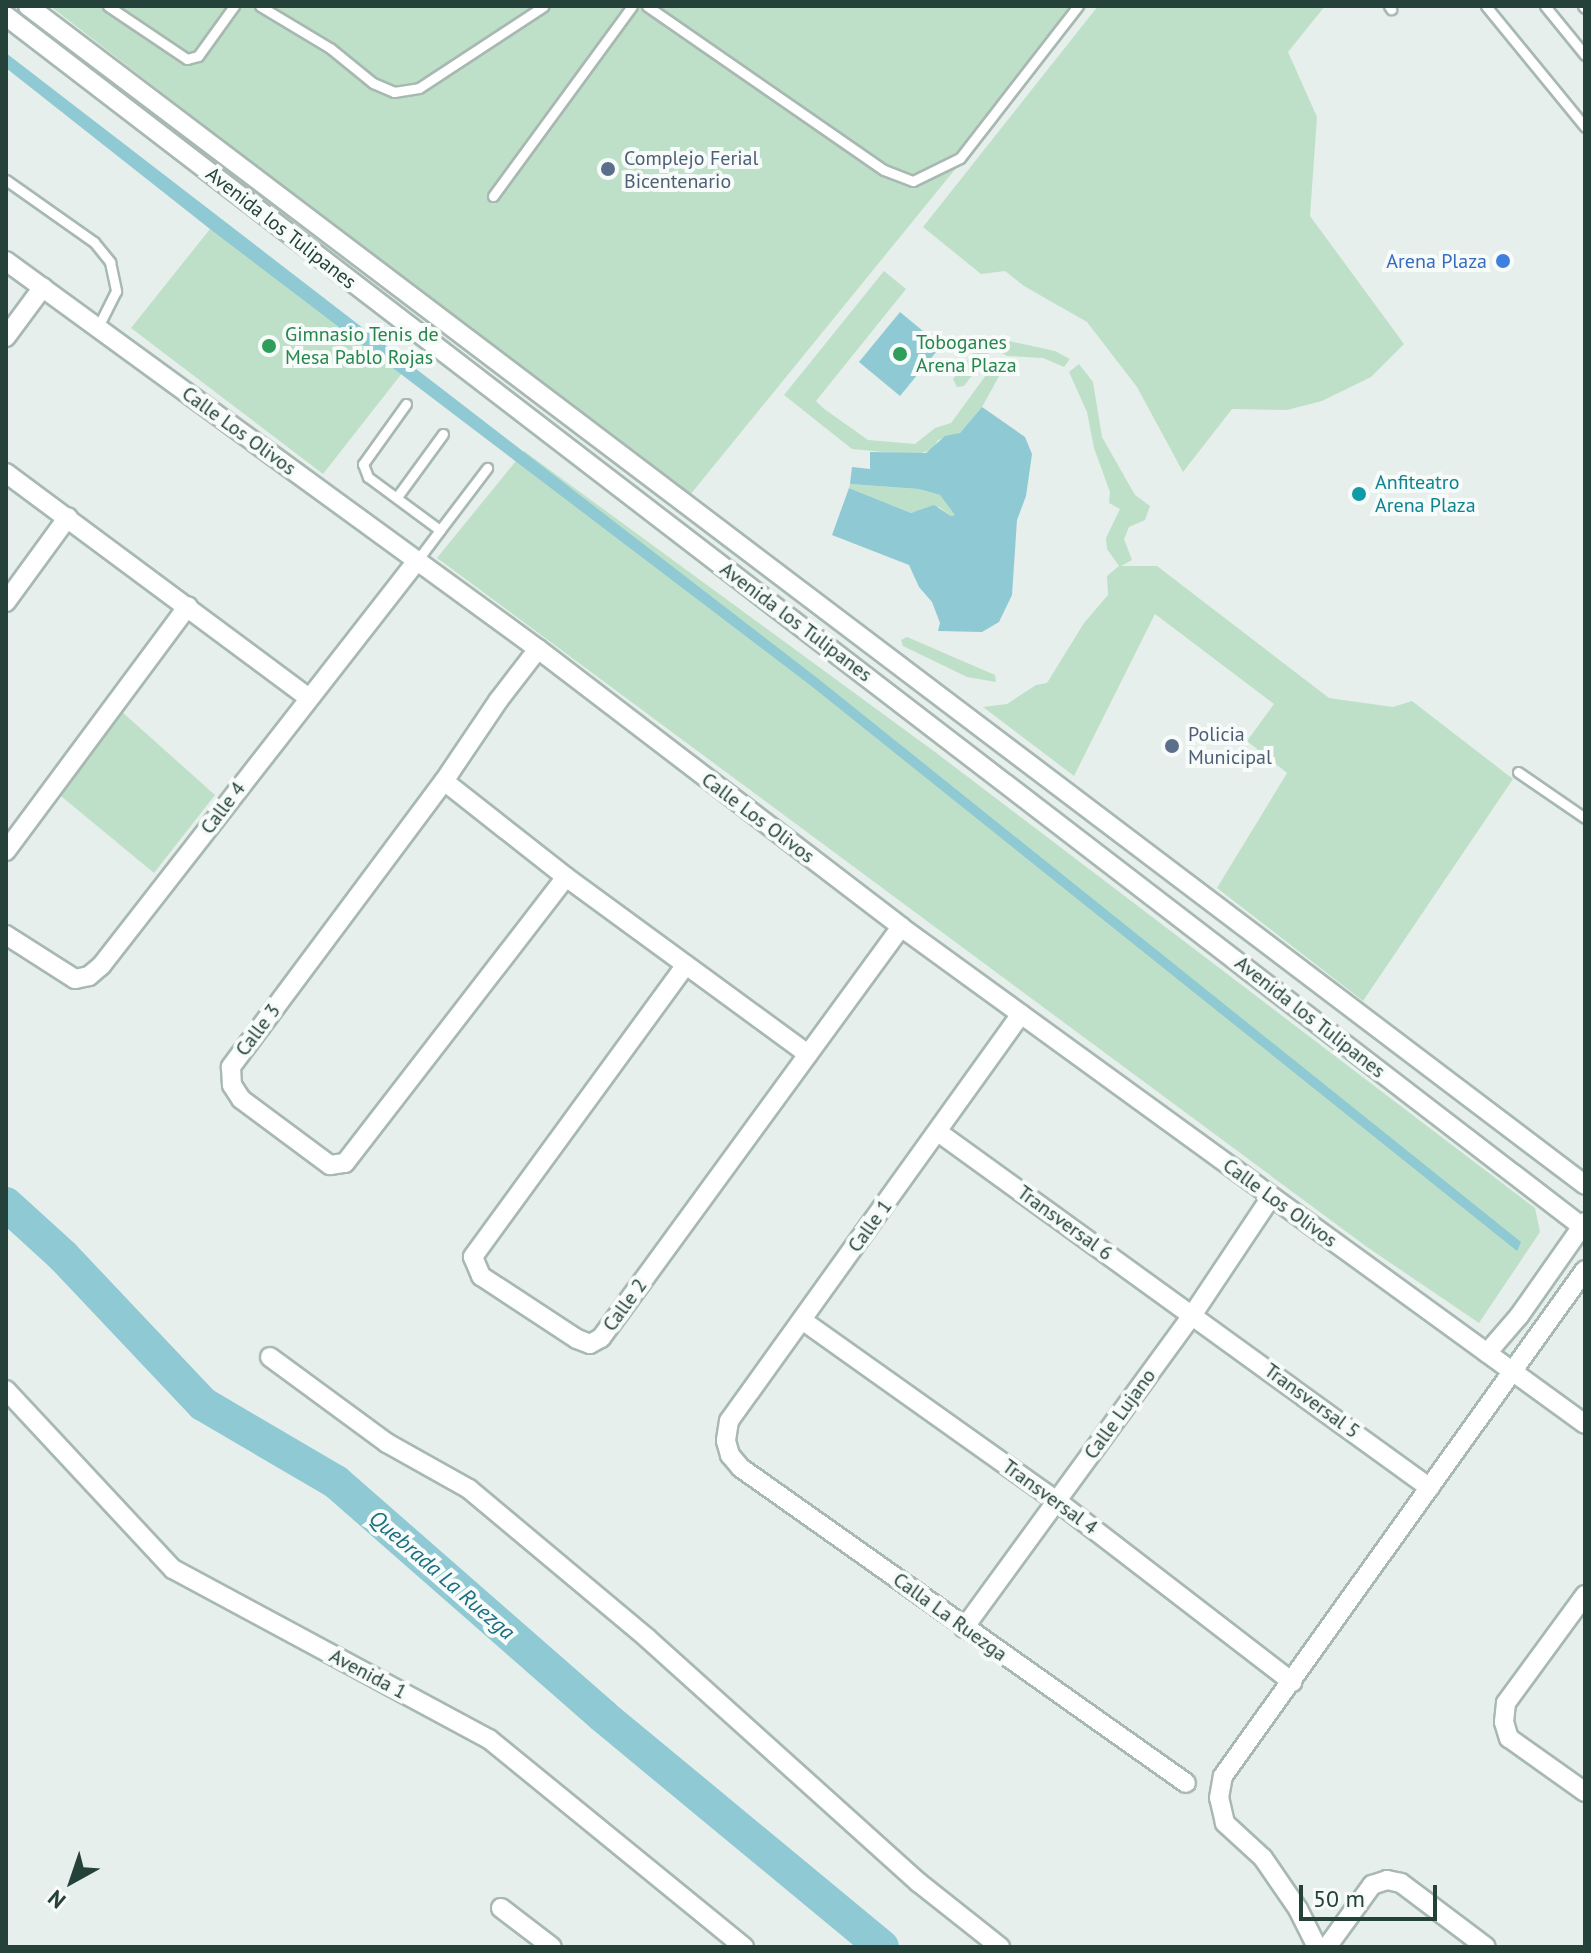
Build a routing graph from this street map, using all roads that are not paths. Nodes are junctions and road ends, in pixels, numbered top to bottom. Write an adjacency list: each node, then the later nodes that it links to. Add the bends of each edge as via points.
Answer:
1 (28, 6): 14 (street, Avenida los Tulipanes)
2 (108, 6): 3 (lane, via 187,59 198,56)
3 (234, 6)
4 (260, 6): 5 (lane, via 394,92 419,88)
5 (544, 6)
6 (632, 6): 17 (lane)
7 (647, 6): 8 (lane, via 884,170 913,181 960,158)
8 (1078, 6)
9 (1486, 6): 13 (lane)
10 (1545, 6): 12 (lane)
11 (6, 16): 15 (street, Avenida los Tulipanes)
12 (1585, 55)
13 (1585, 127)
14 (228, 158): 15 (street); 36 (street, Avenida los Tulipanes)
15 (214, 176): 38 (street, Avenida los Tulipanes)
16 (6, 180): 20 (lane, via 94,242 110,262 116,291)
17 (493, 196)
18 (6, 261): 19 (street, Calle Los Olivos)
19 (43, 287): 20 (street, Calle Los Olivos); 21 (street)
20 (98, 327): 29 (street, Calle Los Olivos)
21 (6, 337)
22 (406, 404): 26 (lane, via 363,464 368,477)
23 (443, 434): 26 (lane)
24 (487, 468): 28 (lane)
25 (6, 473): 27 (street)
26 (397, 497): 28 (lane)
27 (68, 517): 30 (street); 31 (street)
28 (440, 530): 29 (lane)
29 (416, 562): 32 (street, Calle Los Olivos); 33 (street, Calle 4)
30 (6, 602)
31 (188, 606): 33 (street); 39 (street)
32 (538, 649): 35 (street, Calle 3); 41 (street, Calle Los Olivos)
33 (308, 697): 42 (street, Calle 4, via 89,976 75,979 61,973)
34 (1518, 772): 37 (lane)
35 (444, 781): 40 (street); 40 (street, Calle 3, via 231,1067 232,1085 241,1099 330,1165 345,1163)
36 (1101, 817): 38 (street); 47 (street, Avenida los Tulipanes)
37 (1585, 818)
38 (1081, 841): 49 (street, Avenida los Tulipanes)
39 (6, 851)
40 (566, 877): 43 (street)
41 (901, 927): 44 (street, Calle Los Olivos); 45 (street, Calle 2)
42 (6, 935)
43 (685, 966): 45 (street); 45 (street, Calle 2, via 473,1257 481,1276 577,1339 590,1344 601,1338)
44 (1021, 1014): 46 (street, Calle 1); 48 (street, Calle Los Olivos)
45 (808, 1054)
46 (938, 1132): 51 (street, Transversal 6); 52 (street, Calle 1)
47 (1585, 1185)
48 (1271, 1197): 51 (street, Calle Lujano); 53 (street, Calle Los Olivos)
49 (1584, 1226): 53 (street)
50 (1585, 1270): 55 (street)
51 (1193, 1314): 59 (street, Transversal 5); 60 (street, Calle Lujano)
52 (802, 1320): 58 (street, Calle 1, via 729,1421); 60 (street, Transversal 4)
53 (1487, 1353): 55 (street, Calle Los Olivos)
54 (270, 1357): 69 (street, via 387,1443 469,1489 647,1638 918,1882)
55 (1513, 1372): 57 (street, Calle Los Olivos); 59 (street)
56 (6, 1390): 68 (street, Avenida 1, via 173,1569 489,1739)
57 (1585, 1424)
58 (726, 1441): 62 (street, Calla La Ruezga, via 741,1468)
59 (1430, 1488): 63 (street)
60 (1057, 1501): 62 (street, Calle Lujano); 63 (street, Transversal 4)
61 (1585, 1595): 65 (street, via 1506,1703 1504,1722 1509,1738)
62 (964, 1628): 64 (street, Calla La Ruezga)
63 (1292, 1682): 70 (street, via 1223,1776 1219,1798 1225,1823 1263,1858)
64 (1186, 1783)
65 (1585, 1792)
66 (501, 1908): 67 (street)
67 (552, 1947)
68 (744, 1947)
69 (1000, 1947)
70 (1317, 1947)
71 (1327, 1947): 72 (street, via 1372,1885 1387,1880 1401,1883)
72 (1486, 1947)

